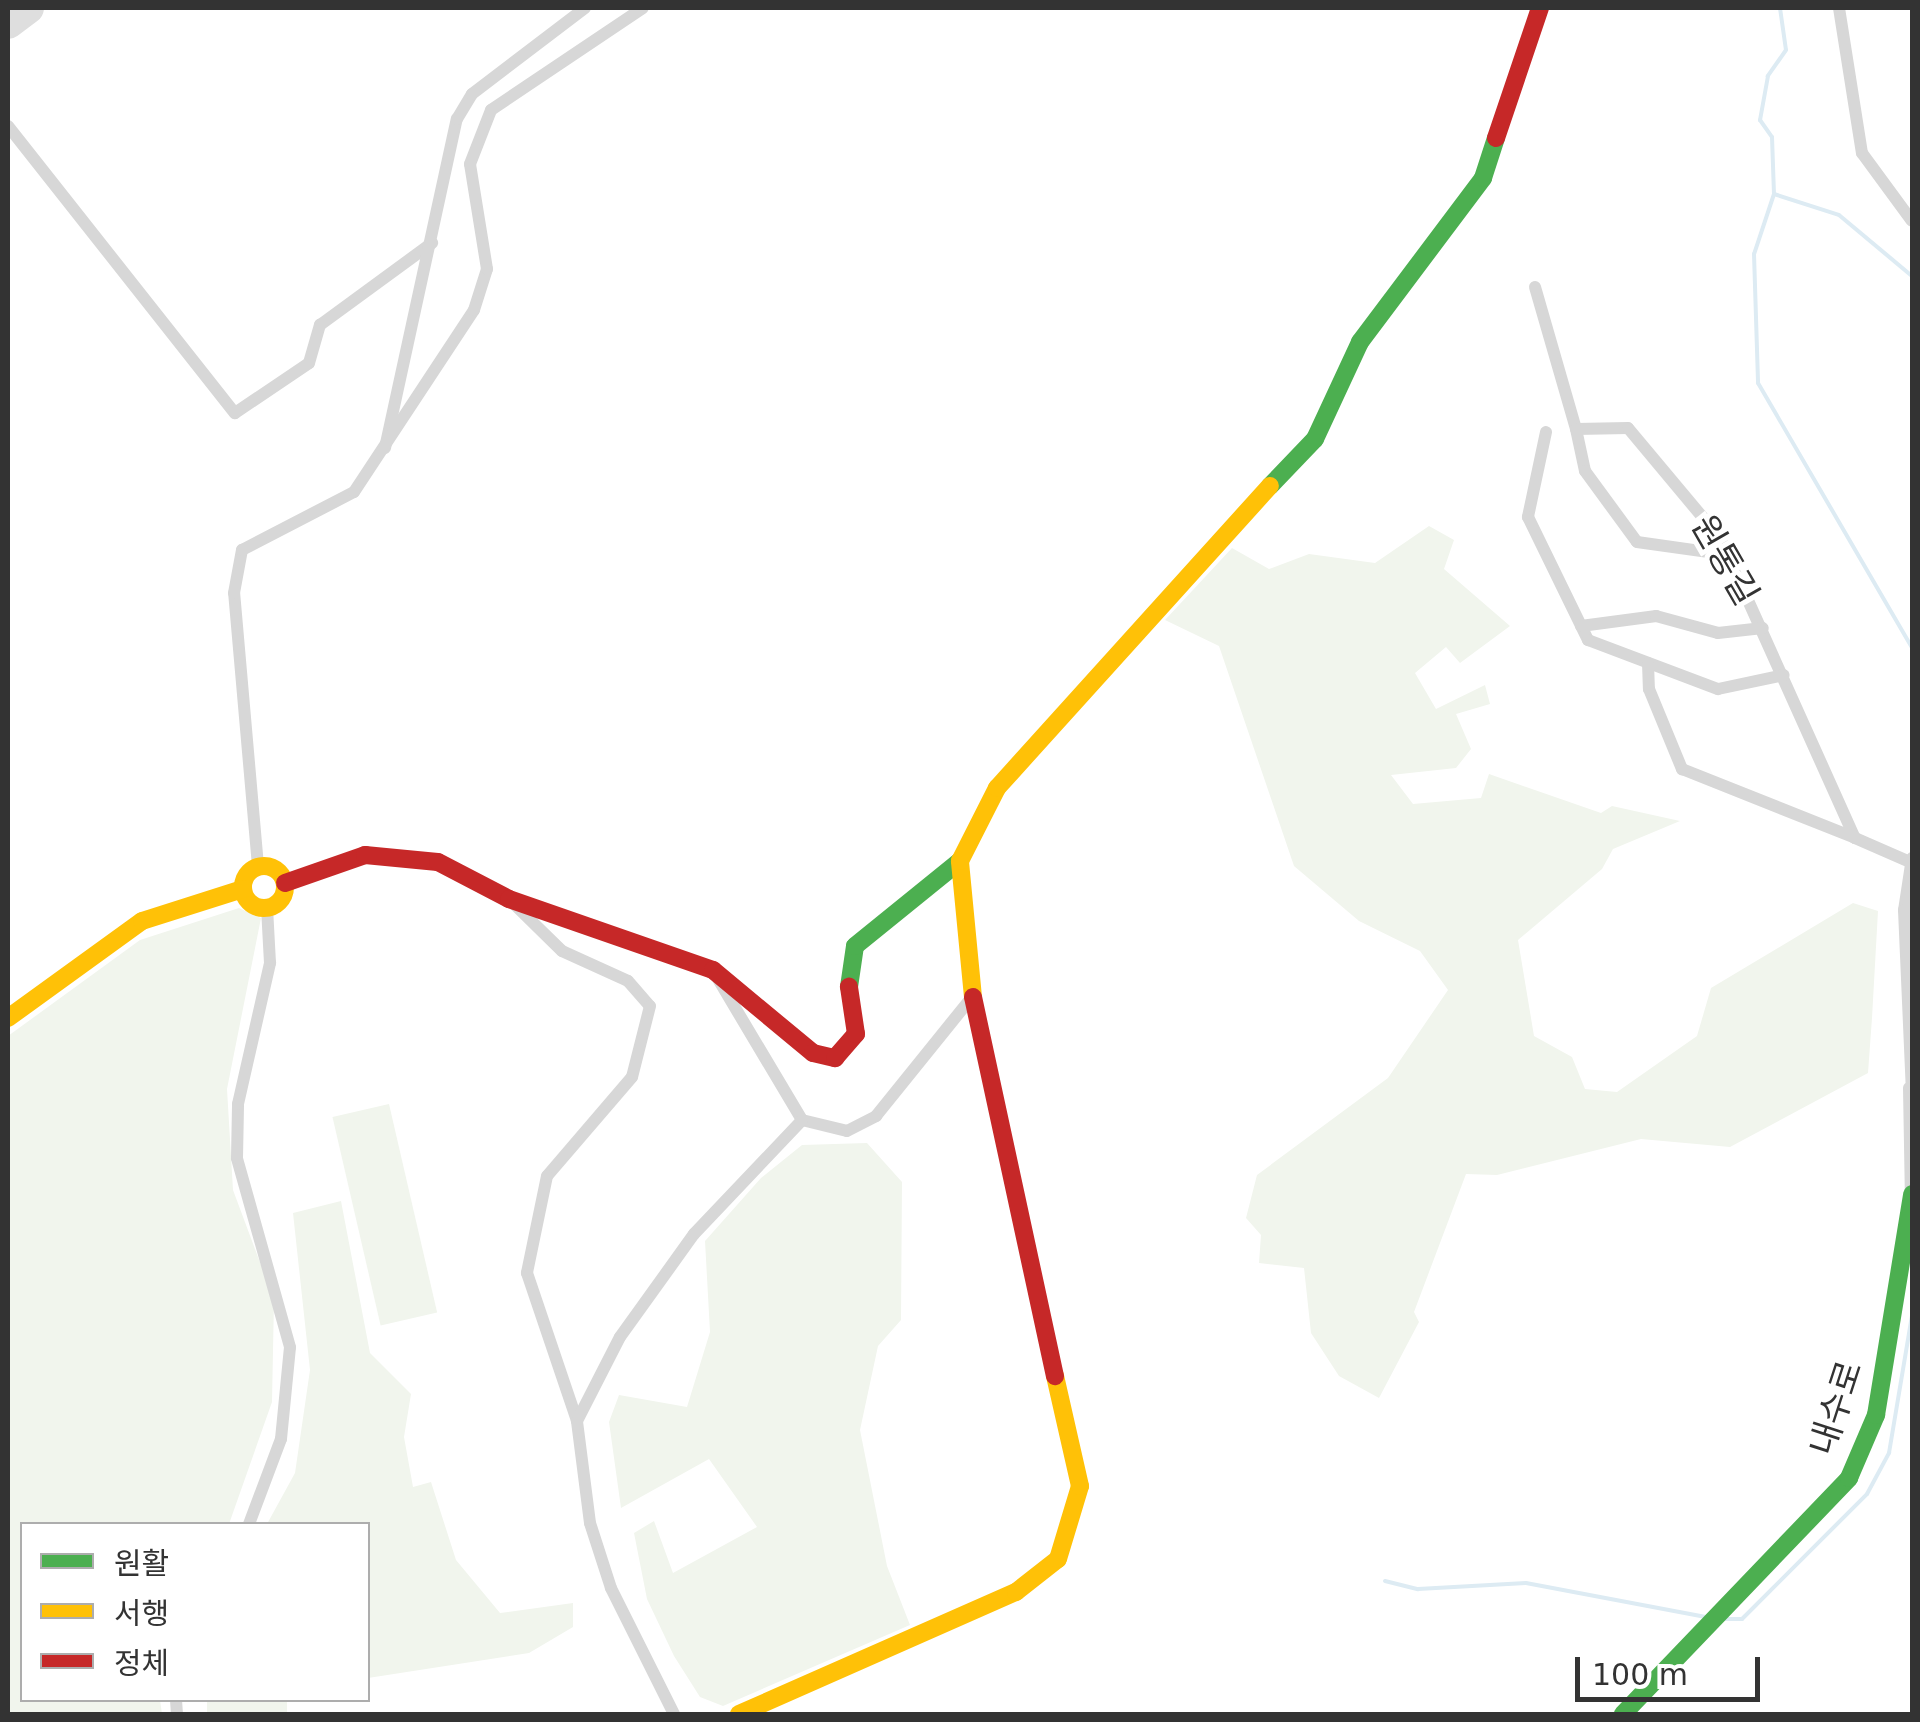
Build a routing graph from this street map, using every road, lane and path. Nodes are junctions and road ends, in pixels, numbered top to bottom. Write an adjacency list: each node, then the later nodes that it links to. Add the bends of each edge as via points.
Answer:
1 (585, 8): 7 (street, via 472,94 457,119)
2 (643, 8): 11 (street, via 513,90 483,123 470,164 486,251 482,289)
3 (1540, 8): 19 (street, via 1483,178 1360,342 1315,439 1048,723 997,788)
4 (1838, 8): 6 (street, via 1862,153)
5 (8, 126): 7 (street, via 235,413 308,363 320,325)
6 (1912, 221)
7 (432, 243): 11 (street)
8 (1535, 287): 9 (street)
9 (1576, 429): 12 (street, 원통길, via 1628,428); 12 (street, via 1585,472 1637,542)
10 (1546, 432): 13 (street, via 1528,517)
11 (383, 455): 20 (street, via 338,506 256,536 235,566)
12 (1730, 555): 14 (street, 원통길)
13 (1581, 626): 14 (street, via 1656,616 1718,633); 15 (street, via 1596,645)
14 (1763, 628): 16 (street, 원통길)
15 (1648, 663): 16 (street, via 1732,691); 17 (street, via 1649,689 1682,769)
16 (1784, 675): 17 (street, 원통길)
17 (1856, 838): 18 (street)
18 (1911, 860): 28 (street)
19 (960, 861): 25 (street, via 854,946 848,963 856,1034 834,1058 813,1053); 26 (street)
20 (258, 866): 21 (street, via 278,870); 22 (street)
21 (285, 883): 23 (street, via 396,852); 24 (street)
22 (243, 889): 24 (street); 27 (street, via 142,921)
23 (509, 899): 25 (street); 31 (street, via 562,951 628,982 650,1006 643,1059 547,1176 527,1274)
24 (267, 908): 32 (street, via 270,963 238,1104 238,1158 290,1347 282,1439)
25 (713, 970): 29 (street)
26 (972, 997): 29 (street, via 865,1125); 34 (street, via 1080,1486 1073,1532 1058,1559 1016,1592)
27 (8, 1018)
28 (1911, 1089): 30 (street)
29 (802, 1120): 31 (street, via 694,1234 620,1337)
30 (1912, 1198): 35 (street, 내수로, via 1882,1387 1862,1456 1831,1502)
31 (577, 1421): 33 (street, via 590,1523 611,1588)
32 (251, 1522)
33 (674, 1714)
34 (739, 1714)
35 (1622, 1714)

